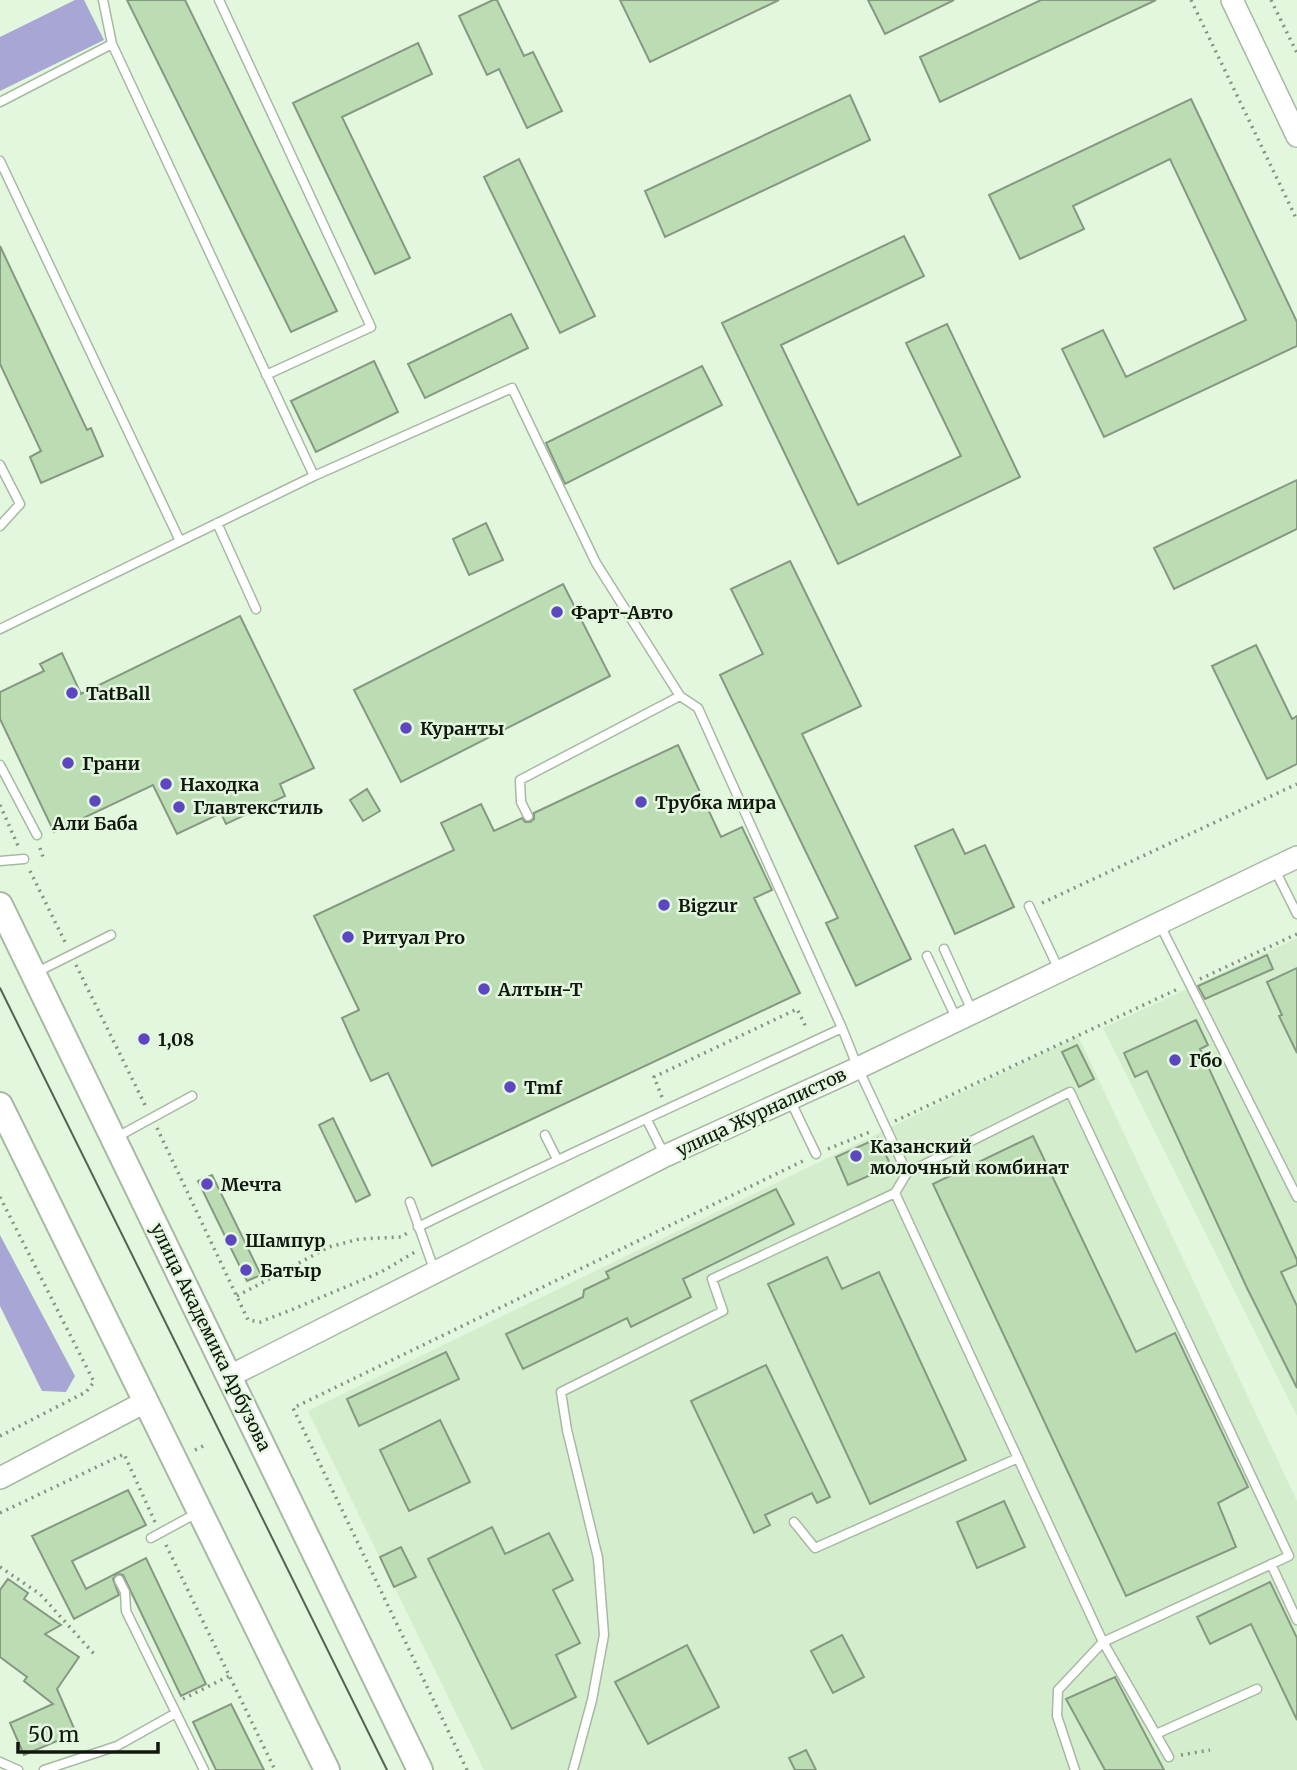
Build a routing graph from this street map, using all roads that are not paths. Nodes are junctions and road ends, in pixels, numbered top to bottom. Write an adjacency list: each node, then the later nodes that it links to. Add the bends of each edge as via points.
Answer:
1 (103, 0): 4 (lane)
2 (219, 0): 8 (lane, via 371,327)
3 (1232, 0): 6 (street)
4 (112, 44): 5 (lane); 8 (lane)
5 (0, 102)
6 (1297, 136)
7 (0, 161): 13 (lane)
8 (266, 375): 10 (lane)
9 (0, 464): 12 (lane, via 20,504)
10 (314, 476): 11 (lane); 16 (lane, via 512,388 596,563)
11 (217, 523): 13 (lane); 14 (lane)
12 (0, 526)
13 (180, 541): 15 (lane)
14 (256, 609)
15 (0, 629)
16 (680, 696): 18 (lane, via 520,780); 34 (lane, via 698,708)
17 (0, 765): 19 (lane)
18 (527, 816)
19 (37, 835)
20 (1297, 857): 23 (street, улица Журналистов)
21 (24, 859): 22 (lane)
22 (0, 861)
23 (1274, 868): 26 (lane); 27 (street, улица Журналистов)
24 (0, 905): 32 (main road, улица Академика Арбузова)
25 (1030, 907): 31 (lane)
26 (1297, 914)
27 (1160, 923): 31 (street, улица Журналистов); 47 (lane)
28 (111, 935): 32 (lane)
29 (944, 949): 33 (lane)
30 (928, 956): 33 (lane)
31 (1060, 971): 33 (street, улица Журналистов)
32 (33, 973): 41 (main road, улица Академика Арбузова)
33 (965, 1016): 35 (street, улица Журналистов)
34 (842, 1027): 35 (lane); 39 (lane)
35 (858, 1068): 37 (street, улица Журналистов); 45 (lane)
36 (192, 1096): 41 (lane)
37 (789, 1099): 42 (lane); 43 (street, улица Журналистов)
38 (0, 1105): 52 (main road)
39 (647, 1120): 43 (lane); 44 (lane)
40 (545, 1135): 44 (lane)
41 (115, 1138): 51 (main road, улица Академика Арбузова)
42 (816, 1154)
43 (665, 1156): 50 (street, улица Журналистов)
44 (557, 1158): 49 (lane)
45 (907, 1173): 46 (lane); 58 (lane, via 1070,1092 1289,1556)
46 (895, 1193): 53 (lane); 72 (lane, via 712,1279 723,1311 561,1392 598,1558 604,1635)
47 (1297, 1197)
48 (410, 1202): 49 (lane)
49 (418, 1227): 50 (lane)
50 (435, 1272): 51 (street, улица Журналистов)
51 (230, 1376): 71 (main road, улица Академика Арбузова)
52 (145, 1402): 54 (street); 55 (main road)
53 (1018, 1458): 56 (lane, via 815,1548); 61 (lane)
54 (0, 1478)
55 (200, 1512): 57 (lane); 70 (main road)
56 (793, 1522)
57 (151, 1538)
58 (1271, 1564): 60 (lane); 61 (lane)
59 (119, 1580): 63 (lane, via 126,1611)
60 (1297, 1620)
61 (1103, 1642): 64 (lane); 73 (lane, via 1058,1690 1057,1716)
62 (1257, 1689): 64 (lane)
63 (174, 1709): 67 (lane); 69 (lane, via 117,1746)
64 (1156, 1734): 65 (lane)
65 (1169, 1757)
66 (0, 1762): 68 (lane)
67 (200, 1769)
68 (18, 1770)
69 (44, 1770)
70 (327, 1770)
71 (420, 1770)
72 (573, 1770)
73 (1075, 1770)

